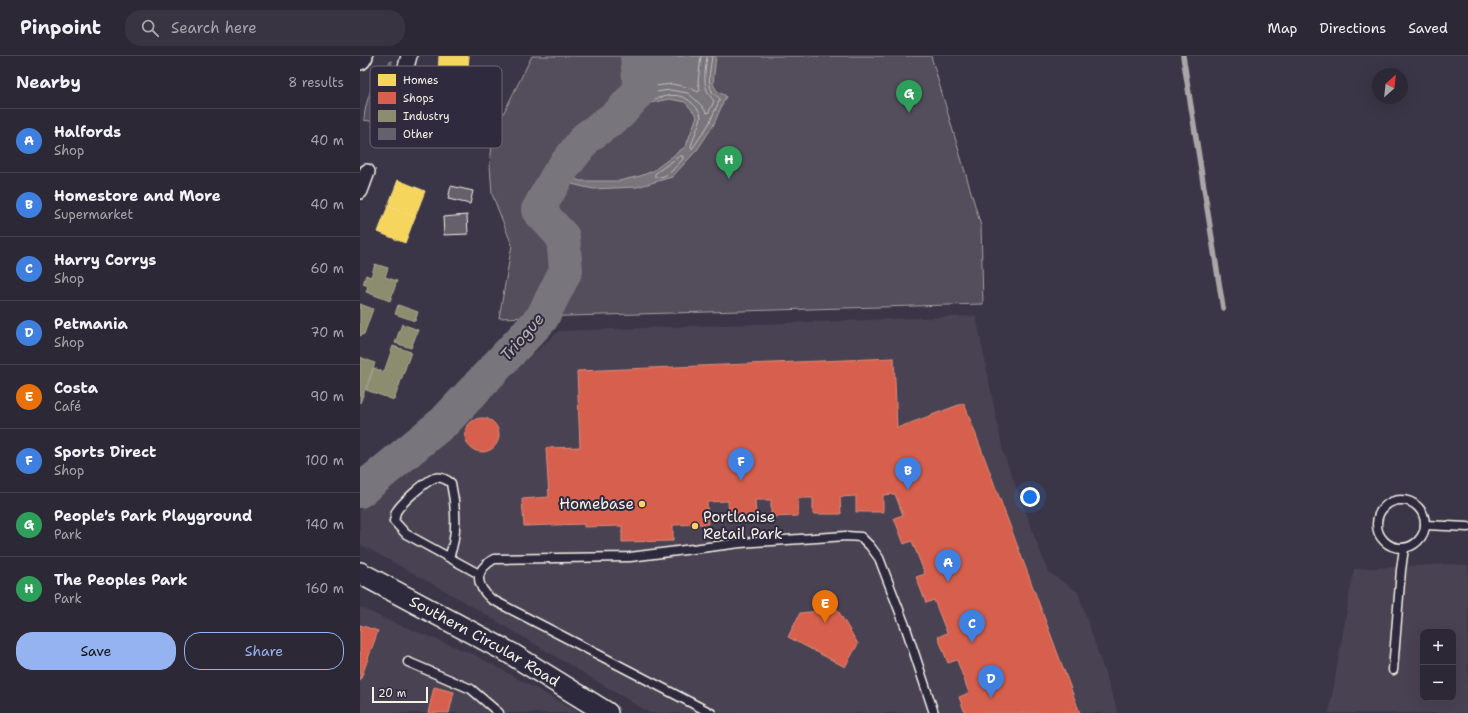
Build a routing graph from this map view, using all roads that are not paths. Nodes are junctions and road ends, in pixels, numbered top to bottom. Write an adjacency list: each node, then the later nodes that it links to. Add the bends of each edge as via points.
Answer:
1 (362, 56): 3 (main road)
2 (409, 56): 4 (street)
3 (360, 59)
4 (406, 66)
5 (367, 172): 6 (street)
6 (360, 191)
7 (1425, 525): 8 (lane); 9 (lane, via 1424,533 1419,540 1413,546); 9 (lane, via 1420,509 1406,500 1389,503 1382,509 1377,524 1382,540 1396,548)
8 (1468, 527)
9 (1404, 548): 14 (lane)
10 (449, 557): 10 (lane, via 406,534 394,522 396,513 402,505 435,478 445,478 451,483 454,493 455,538); 12 (lane)
11 (360, 573): 16 (main road, Southern Circular Road, via 510,653)
12 (479, 574): 17 (lane, via 478,580 483,591 491,599); 18 (lane, via 485,564 494,559 630,557 740,543 861,537 879,558 906,628)
13 (408, 662): 15 (lane, via 471,689)
14 (1393, 670)
15 (498, 713)
16 (608, 713)
17 (711, 713)
18 (934, 713)

